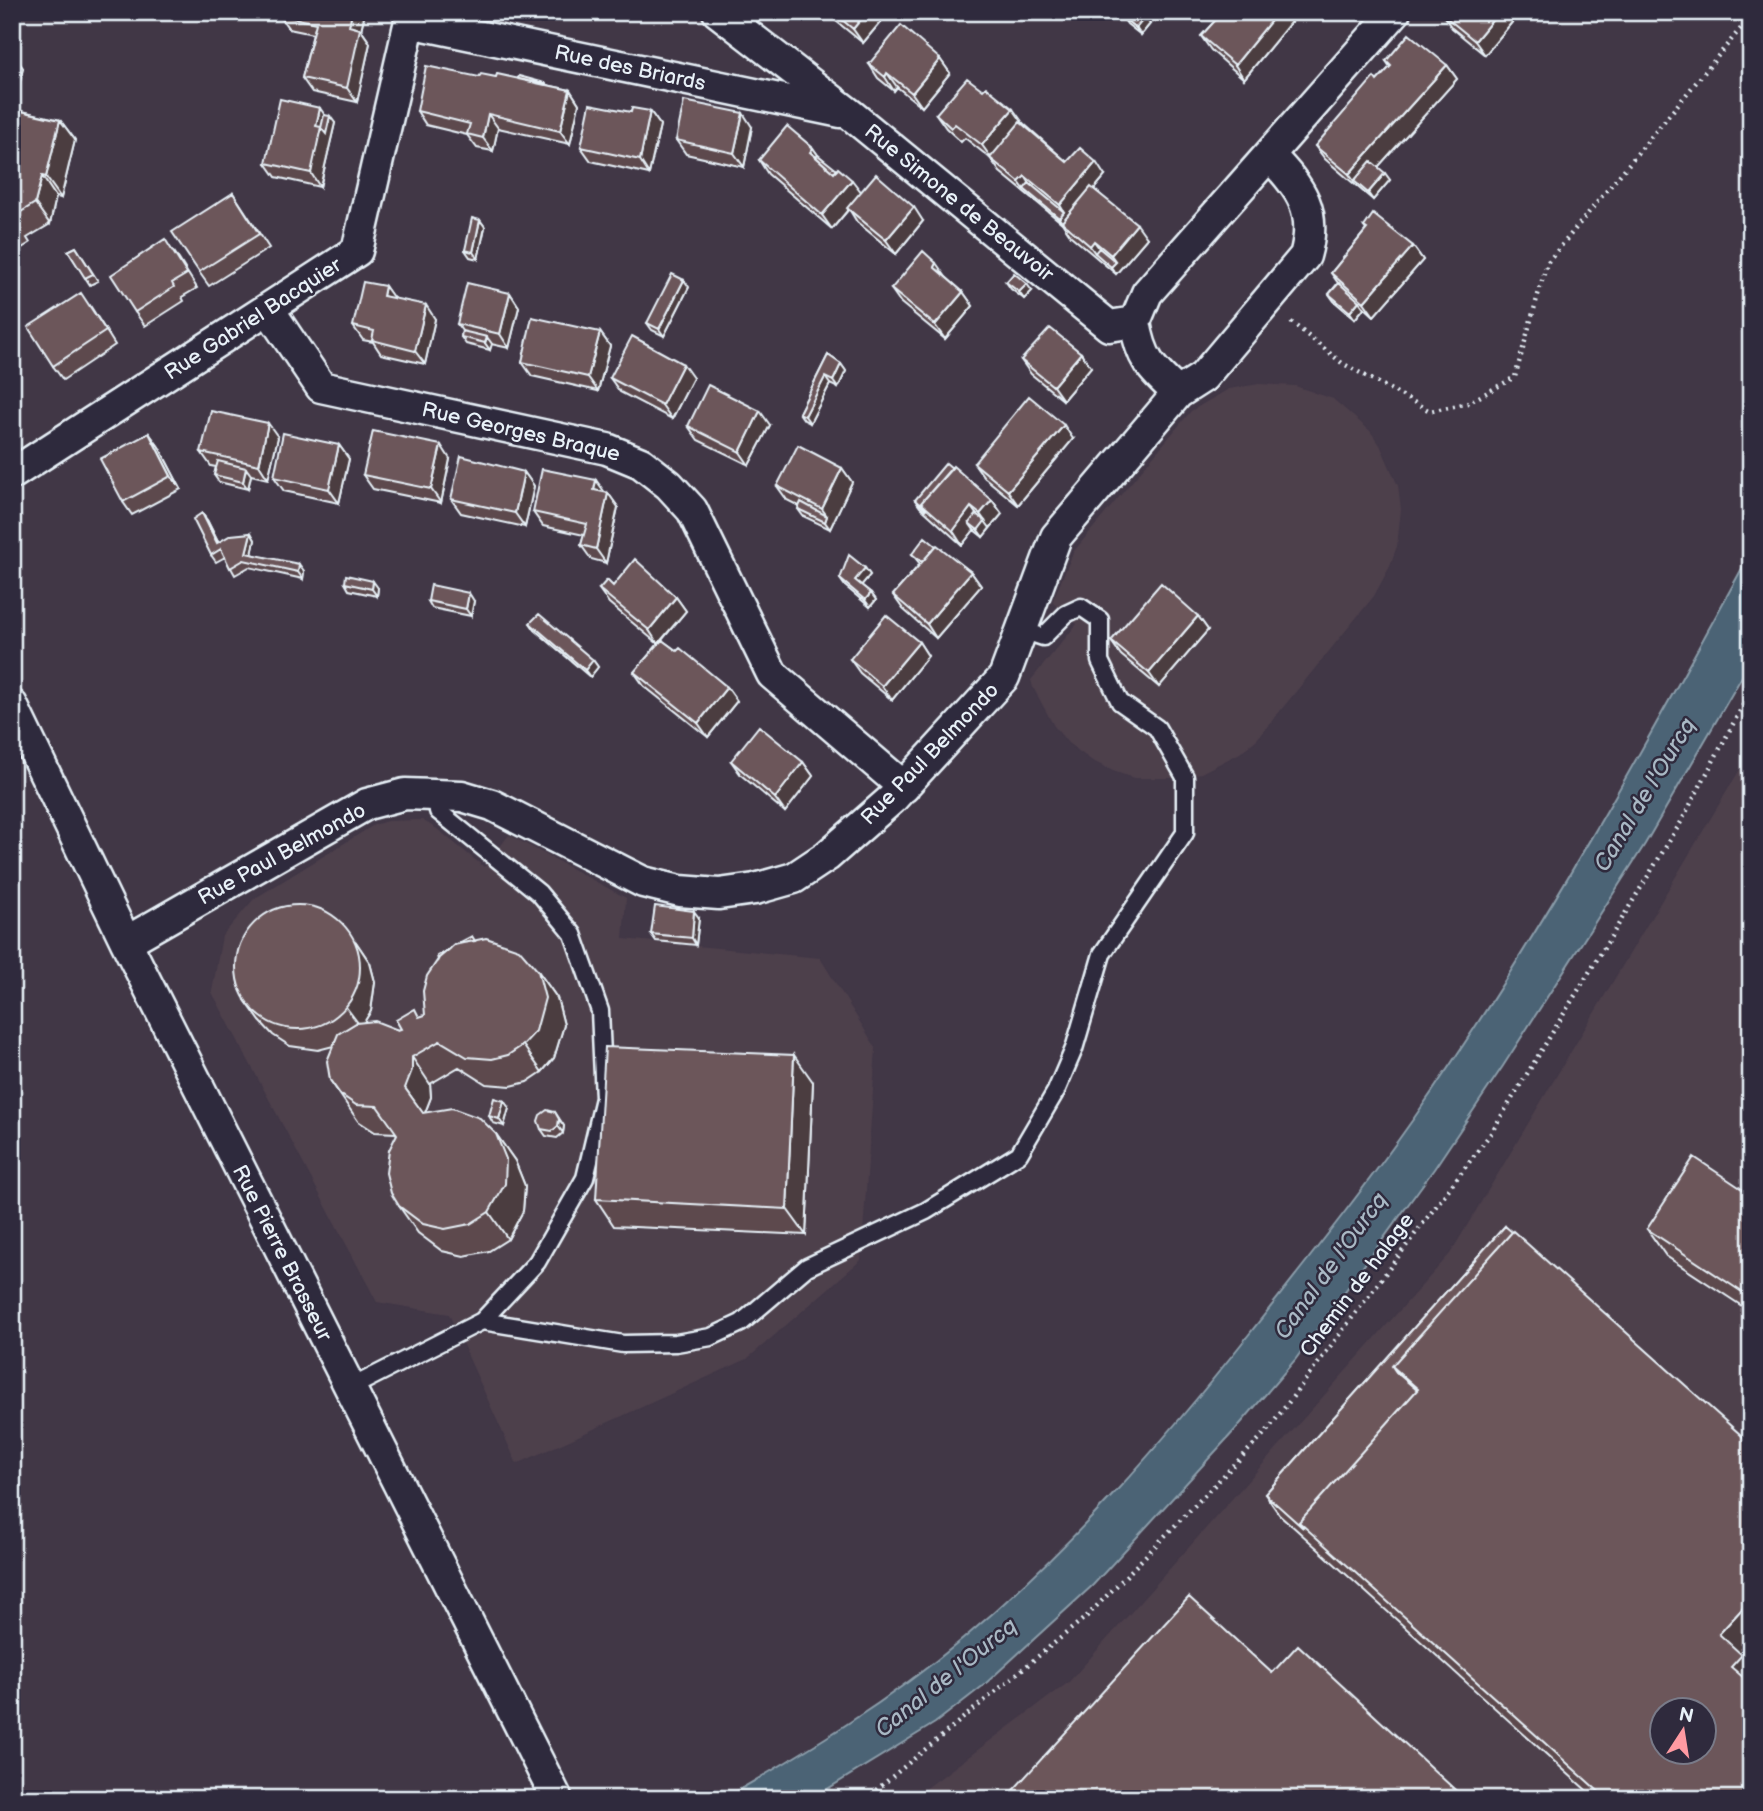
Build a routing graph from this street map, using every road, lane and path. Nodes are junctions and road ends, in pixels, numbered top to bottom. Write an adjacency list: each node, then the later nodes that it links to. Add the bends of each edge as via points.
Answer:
1 (718, 12): 5 (street, Rue Simone de Beauvoir)
2 (1395, 12): 6 (street)
3 (1751, 16): 7 (path, via 1547,263 1515,377 1468,403 1430,411 1342,363)
4 (411, 17): 5 (street, Rue des Briards); 8 (street, Rue Gabriel Bacquier, via 357,251)
5 (850, 114): 9 (street, Rue Simone de Beauvoir, via 1109,326)
6 (1270, 156): 7 (street, Rue Paul Belmondo, via 1294,181 1308,209 1311,233 1305,256); 9 (street, via 1146,293)
7 (1265, 302): 10 (street, Rue Paul Belmondo, via 1203,377)
8 (269, 310): 11 (street, Rue Gabriel Bacquier); 15 (street, Rue Georges Braque, via 321,387 607,449 641,463 692,510 772,674)
9 (1135, 323): 10 (street, via 1140,350 1152,370)
10 (1178, 393): 12 (street, Rue Paul Belmondo, via 1056,537)
11 (12, 474)
12 (1022, 630): 15 (street, Rue Paul Belmondo, via 1004,677); 18 (lane, via 1043,637 1066,614 1081,607 1100,620 1100,662 1120,702 1157,728 1185,777 1185,833 1102,954 1074,1049 1056,1091 1019,1154 926,1211 807,1267 741,1323 711,1337 623,1345)
13 (1751, 690): 21 (path, Chemin de halage, via 1681,822 1491,1133 1267,1432 1087,1616)
14 (12, 705): 17 (street, Rue Pierre Brasseur)
15 (904, 787): 16 (street, Rue Paul Belmondo, via 827,856 794,878 755,890 719,894 643,882 492,805)
16 (436, 793): 17 (street, Rue Paul Belmondo, via 405,794 367,804); 18 (lane, via 438,811 539,893 573,934 600,1011 604,1098 585,1178 537,1262)
17 (126, 942): 19 (street, Rue Pierre Brasseur)
18 (482, 1321): 19 (lane)
19 (350, 1388): 20 (street, Rue Pierre Brasseur)
20 (557, 1799)
21 (865, 1799)

